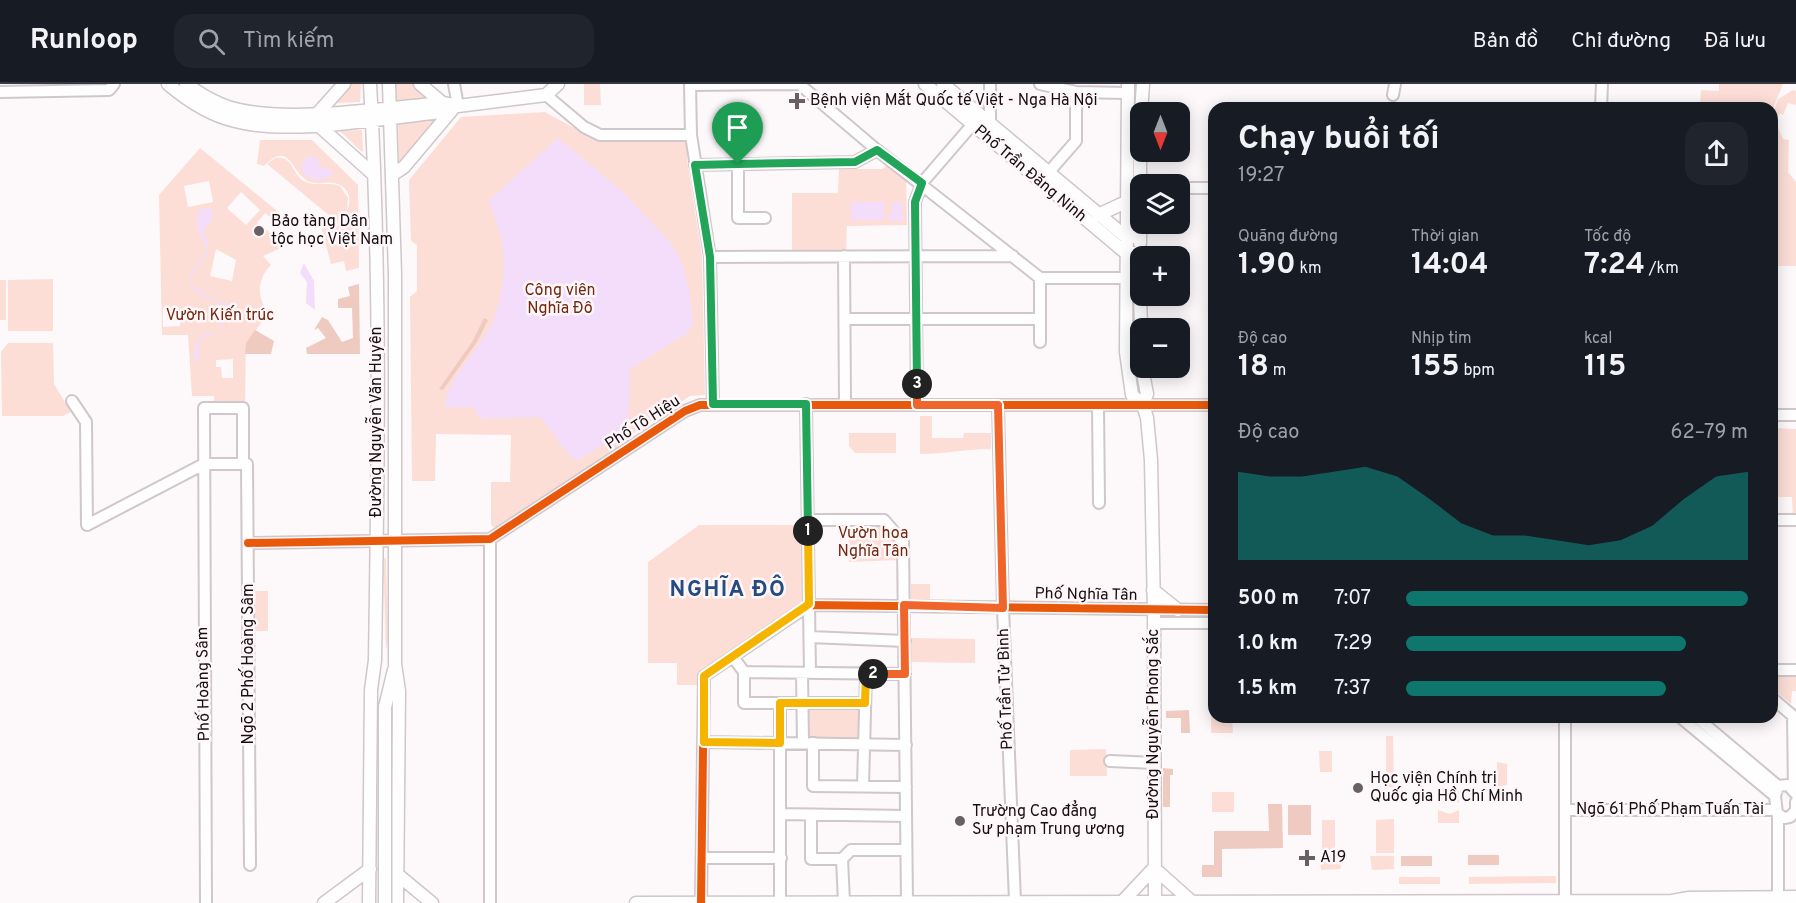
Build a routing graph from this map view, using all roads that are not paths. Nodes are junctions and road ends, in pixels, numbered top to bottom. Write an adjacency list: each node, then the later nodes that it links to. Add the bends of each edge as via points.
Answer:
1 (168, 84): 27 (main road, via 196,106 236,122 259,125)
2 (186, 84): 27 (main road, via 217,103 249,112)
3 (344, 84): 27 (main road)
4 (370, 84): 26 (main road, Đường Nguyễn Văn Huyên)
5 (388, 84): 25 (main road, Đường Nguyễn Văn Huyên)
6 (420, 84): 24 (main road)
7 (454, 84): 24 (street)
8 (690, 84): 9 (street); 30 (street)
9 (799, 84): 31 (street)
10 (925, 84): 18 (main road, Phố Trần Đăng Ninh)
11 (990, 84): 28 (street)
12 (1040, 84): 21 (street)
13 (1143, 84): 22 (main road)
14 (1602, 84): 23 (street)
15 (109, 86): 16 (street)
16 (58, 87): 20 (street)
17 (552, 88): 24 (main road); 30 (street, via 584,127 600,135)
18 (942, 88): 28 (main road, Phố Trần Đăng Ninh); 29 (main road, Phố Trần Đăng Ninh)
19 (1127, 88): 21 (street); 41 (main road, Đường Nguyễn Phong Sắc)
20 (0, 92)
21 (1076, 92): 35 (street, via 1076,141)
22 (1142, 102)
23 (1601, 102)
24 (451, 107): 25 (main road); 37 (main road, via 404,167)
25 (389, 112): 26 (main road); 37 (main road, Đường Nguyễn Văn Huyên)
26 (372, 114): 27 (main road); 36 (main road, Đường Nguyễn Văn Huyên)
27 (318, 119): 36 (main road)
28 (990, 123): 32 (main road, Phố Trần Đăng Ninh)
29 (972, 125): 32 (main road, Phố Trần Đăng Ninh); 38 (street)
30 (691, 135): 34 (street)
31 (877, 150): 33 (street, via 855,162); 38 (street)
32 (1012, 151): 35 (main road, Phố Trần Đăng Ninh); 47 (main road, Phố Trần Đăng Ninh)
33 (738, 164): 34 (street); 43 (street, via 738,218)
34 (695, 165): 52 (street)
35 (1048, 173): 42 (main road, Phố Trần Đăng Ninh)
36 (373, 174): 53 (main road, Đường Nguyễn Văn Huyên)
37 (392, 175): 54 (main road, Đường Nguyễn Văn Huyên)
38 (922, 183): 50 (street, via 915,202); 51 (street)
39 (1190, 188): 40 (street)
40 (1208, 188)
41 (1126, 202): 42 (main road); 44 (main road, Đường Nguyễn Phong Sắc)
42 (1098, 215): 44 (main road, Phố Trần Đăng Ninh)
43 (765, 218)
44 (1126, 237): 45 (main road); 47 (main road, Đường Nguyễn Phong Sắc)
45 (1140, 237): 46 (main road)
46 (1140, 246)
47 (1126, 253): 48 (main road); 56 (main road, Đường Nguyễn Phong Sắc)
48 (1130, 254)
49 (844, 256): 50 (street); 52 (street); 57 (street)
50 (915, 256): 51 (street); 58 (street)
51 (1012, 256): 55 (street)
52 (710, 257): 68 (street)
53 (377, 274): 54 (main road); 61 (main road, Đường Nguyễn Văn Huyên)
54 (395, 274): 62 (main road, Đường Nguyễn Văn Huyên)
55 (1040, 278): 56 (street); 59 (street)
56 (1126, 278): 63 (main road, Đường Nguyễn Phong Sắc)
57 (845, 319): 58 (street); 67 (street)
58 (916, 319): 59 (street); 70 (street)
59 (1040, 319): 60 (street)
60 (1040, 342)
61 (377, 350): 62 (main road); 86 (main road, Đường Nguyễn Văn Huyên)
62 (396, 351): 84 (main road, Đường Nguyễn Văn Huyên)
63 (1127, 364): 64 (main road); 73 (main road, Đường Nguyễn Phong Sắc, via 1132,395)
64 (1130, 364)
65 (1144, 378): 73 (main road, Đường Nguyễn Phong Sắc)
66 (72, 401): 77 (street, via 86,422 87,525)
67 (845, 403): 69 (street, Phố Tô Hiệu); 70 (street, Phố Tô Hiệu)
68 (713, 404): 69 (street, Phố Tô Hiệu); 83 (street, Phố Tô Hiệu, via 690,408)
69 (806, 404): 80 (street)
70 (917, 405): 71 (street, Phố Tô Hiệu)
71 (998, 405): 72 (street, Phố Tô Hiệu); 90 (street, Phố Trần Tử Bình)
72 (1098, 405): 73 (street, Phố Tô Hiệu); 79 (street)
73 (1143, 405): 74 (street, Phố Tô Hiệu); 87 (main road, Đường Nguyễn Phong Sắc, via 1151,460)
74 (1208, 405)
75 (1778, 415): 76 (street)
76 (1796, 415)
77 (204, 464): 78 (street); 78 (street, Phố Hoàng Sâm, via 204,408 243,408); 154 (street, Phố Hoàng Sâm)
78 (245, 464): 85 (street, Ngõ 2 Phố Hoàng Sâm)
79 (1099, 503)
80 (808, 520): 88 (street); 89 (street, via 884,520 903,542)
81 (1778, 520): 82 (street)
82 (1796, 520)
83 (490, 539): 84 (street); 160 (street)
84 (397, 541): 86 (street); 99 (main road, Đường Nguyễn Văn Huyên)
85 (248, 543): 86 (street); 140 (street, Ngõ 2 Phố Hoàng Sâm)
86 (376, 543): 100 (main road, Đường Nguyễn Văn Huyên)
87 (1154, 590): 91 (main road, Đường Nguyễn Phong Sắc); 92 (main road)
88 (809, 604): 89 (street, Phố Nghĩa Tân); 96 (street); 98 (street)
89 (904, 605): 90 (street, Phố Nghĩa Tân); 97 (street)
90 (1003, 608): 91 (street, Phố Nghĩa Tân); 148 (street, Phố Trần Tử Bình)
91 (1154, 610): 92 (street, Phố Nghĩa Tân); 94 (main road, Đường Nguyễn Phong Sắc)
92 (1178, 610): 93 (street, Phố Nghĩa Tân)
93 (1208, 610)
94 (1154, 623): 95 (street); 122 (main road, Đường Nguyễn Phong Sắc)
95 (1208, 623)
96 (810, 637): 97 (street); 104 (street)
97 (905, 641): 106 (street)
98 (733, 657): 103 (street); 115 (street, via 704,676)
99 (395, 664): 111 (main road); 135 (main road, Đường Nguyễn Văn Huyên, via 399,691)
100 (375, 666): 111 (main road); 134 (main road, Đường Nguyễn Văn Huyên, via 371,690)
101 (1778, 670): 102 (street)
102 (1796, 670)
103 (744, 672): 104 (street); 107 (street, via 744,703)
104 (806, 673): 105 (street); 108 (street)
105 (866, 674): 106 (street); 109 (street)
106 (905, 674): 119 (street)
107 (780, 703): 108 (street); 116 (street)
108 (802, 703): 109 (street); 117 (street)
109 (865, 703): 118 (street)
110 (1778, 703): 126 (street, via 1793,716)
111 (385, 707): 157 (main road, bridge)
112 (1565, 723): 129 (street)
113 (1689, 723): 120 (street)
114 (1702, 723): 120 (street)
115 (704, 742): 116 (street); 137 (street)
116 (780, 743): 117 (street); 131 (street)
117 (808, 743): 118 (street); 123 (street, via 813,786)
118 (864, 744): 119 (street); 123 (street)
119 (906, 745): 124 (street)
120 (1729, 751): 125 (street)
121 (1110, 761): 122 (street)
122 (1155, 763): 141 (main road, Đường Nguyễn Phong Sắc)
123 (863, 786): 124 (street)
124 (906, 786): 133 (street)
125 (1777, 791): 126 (street, via 1788,785); 130 (street)
126 (1795, 791)
127 (1796, 802): 128 (street)
128 (1796, 807): 130 (street, via 1790,816)
129 (1565, 810): 130 (street, Ngõ 61 Phố Phạm Tuấn Tài); 153 (street)
130 (1777, 812): 144 (street)
131 (780, 814): 132 (street); 138 (street)
132 (811, 815): 133 (street); 139 (street, via 811,859)
133 (906, 816): 136 (street)
134 (370, 848): 135 (main road, via 381,862 390,859); 142 (main road, Đường Nguyễn Văn Huyên)
135 (398, 849): 143 (main road, Đường Nguyễn Văn Huyên)
136 (906, 850): 139 (street, via 851,850); 147 (street)
137 (702, 858): 138 (street); 162 (street)
138 (781, 858): 150 (street)
139 (842, 859): 151 (street)
140 (250, 865)
141 (1154, 868): 146 (main road); 149 (main road); 152 (main road, Đường Nguyễn Phong Sắc)
142 (370, 869): 155 (main road); 156 (main road, Đường Nguyễn Văn Huyên)
143 (397, 874): 158 (main road, Đường Nguyễn Văn Huyên); 159 (main road)
144 (1778, 897): 145 (main road); 153 (main road)
145 (1796, 897)
146 (1191, 900): 152 (main road); 153 (main road)
147 (907, 901): 148 (main road); 151 (main road)
148 (1015, 901): 149 (main road)
149 (1123, 901): 152 (main road)
150 (780, 902): 151 (main road); 162 (main road)
151 (844, 902)
152 (1155, 902)
153 (1565, 902)
154 (206, 903)
155 (324, 903)
156 (369, 903)
157 (385, 903)
158 (397, 903)
159 (432, 903)
160 (490, 903)
161 (636, 903): 162 (main road)
162 (701, 903)

